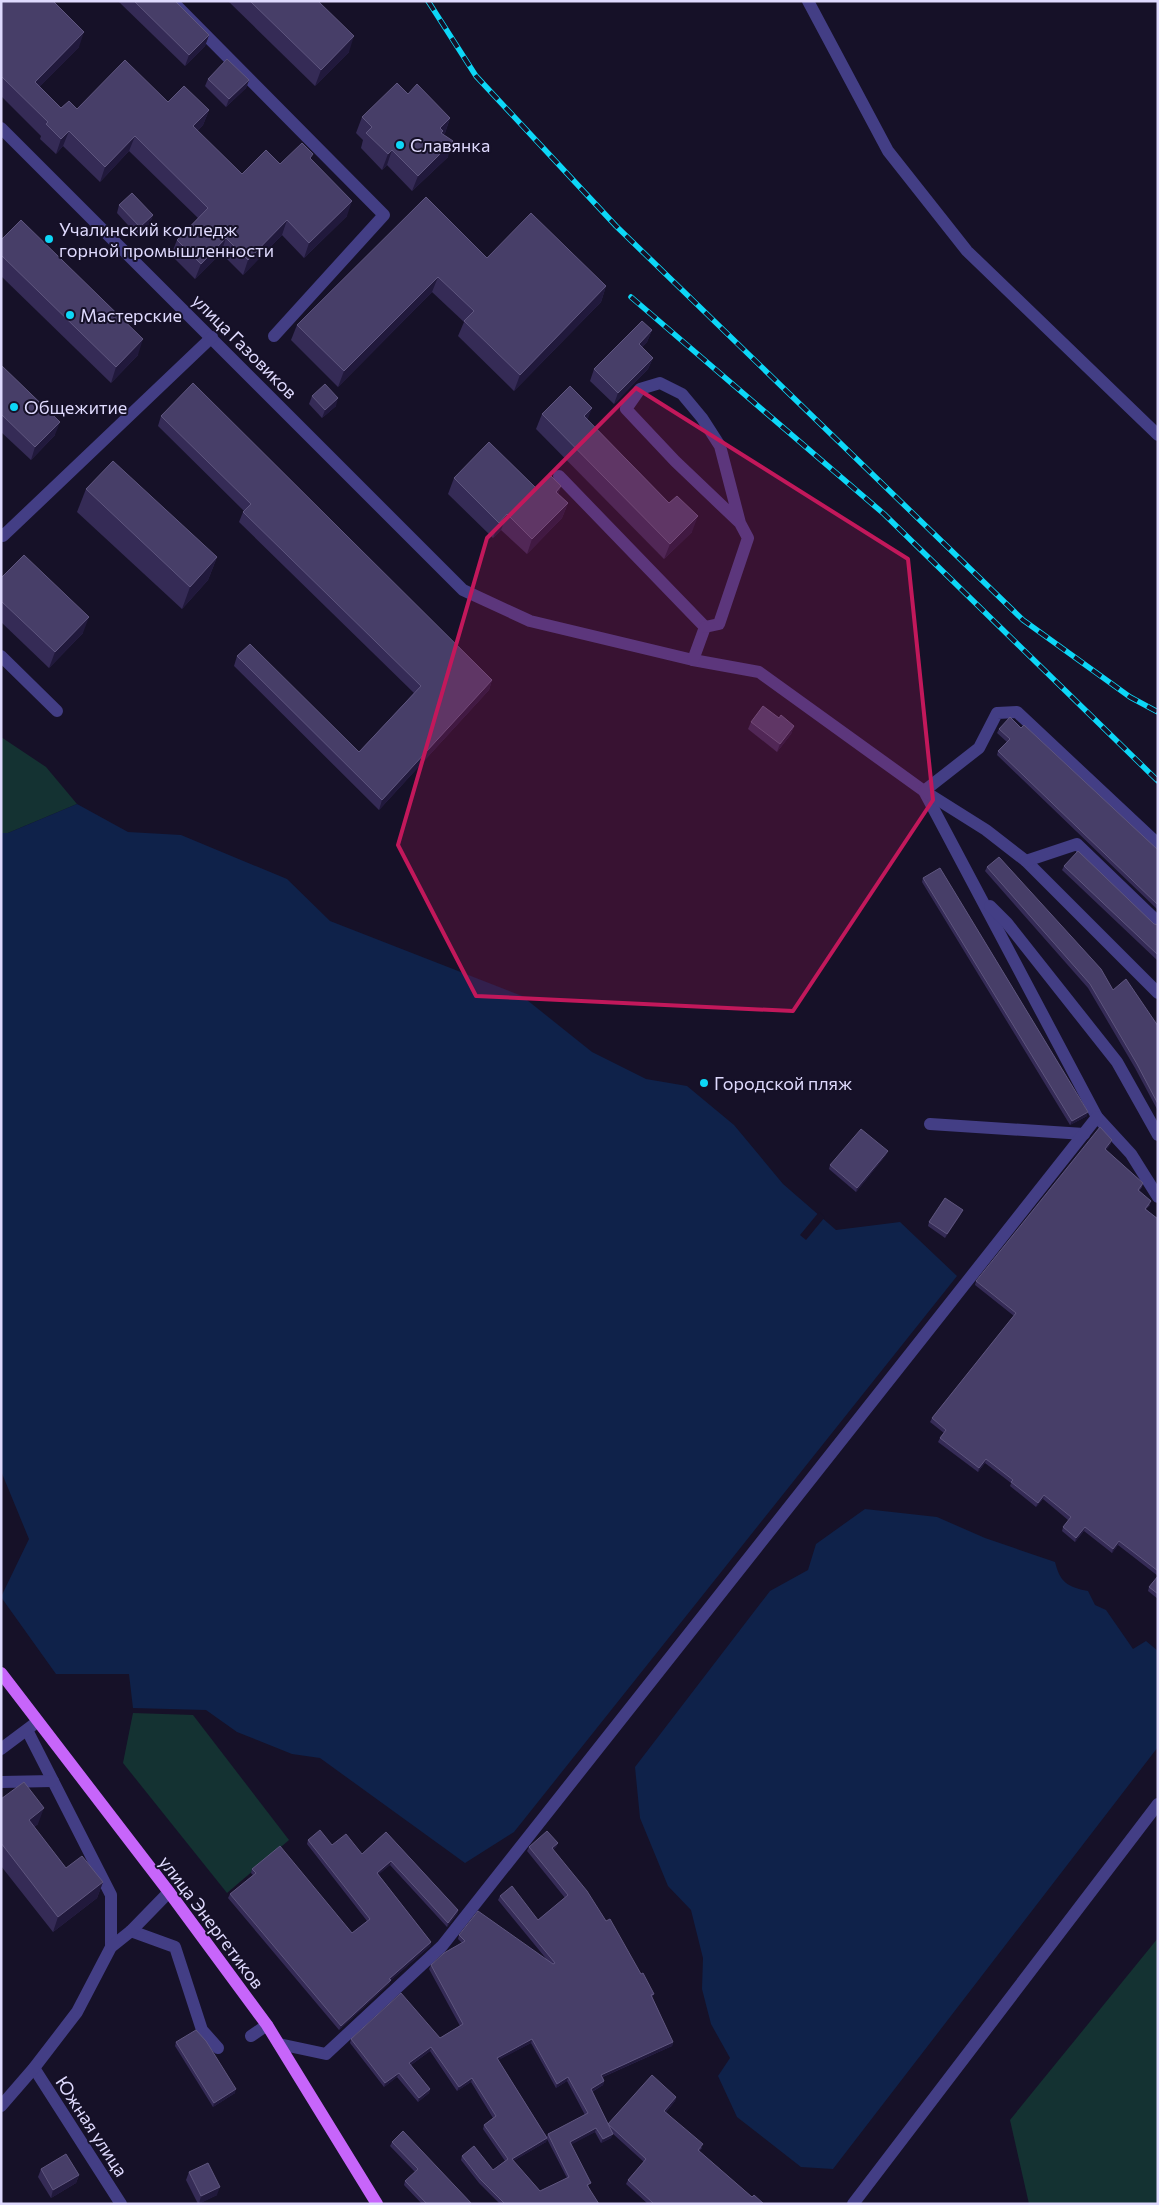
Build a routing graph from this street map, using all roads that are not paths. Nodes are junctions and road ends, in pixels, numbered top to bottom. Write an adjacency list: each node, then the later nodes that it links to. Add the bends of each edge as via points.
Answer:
1 (172, 1): 4 (street, via 384,215)
2 (808, 1): 6 (street, via 888,151 967,252)
3 (1, 128): 5 (street, улица Газовиков)
4 (274, 336)
5 (212, 337): 9 (street); 12 (street, улица Газовиков, via 463,590 530,621)
6 (1158, 436)
7 (559, 476): 10 (street)
8 (740, 523): 8 (street, via 626,409 640,389 660,383 682,394 702,418 720,446); 10 (street, via 748,538 719,624)
9 (2, 535)
10 (704, 627): 12 (street)
11 (1, 656): 13 (street)
12 (693, 660): 14 (street, via 759,672)
13 (57, 711)
14 (924, 791): 15 (street, via 979,748 997,713 1017,712); 16 (street, via 986,830); 17 (street)
15 (1158, 844)
16 (1026, 861): 18 (street, via 1077,844); 19 (street)
17 (981, 898): 20 (street); 23 (street, via 1007,923 1117,1062)
18 (1158, 922)
19 (1158, 994)
20 (1098, 1116): 22 (street); 24 (street, via 1131,1154)
21 (930, 1124): 22 (street)
22 (1084, 1134): 37 (street, via 442,1946 326,2054)
23 (1158, 1135)
24 (1158, 1197)
25 (1, 1673): 26 (main road, улица Энергетиков)
26 (38, 1721): 27 (street); 32 (main road, улица Энергетиков)
27 (27, 1730): 28 (street); 29 (street)
28 (1, 1750)
29 (53, 1781): 30 (street); 34 (street, via 111,1895)
30 (1, 1782)
31 (1158, 1804): 43 (street)
32 (168, 1892): 33 (street); 35 (main road, улица Энергетиков)
33 (131, 1931): 34 (street); 38 (street, via 175,1947 202,2030)
34 (111, 1946): 39 (street, via 77,2012)
35 (267, 2025): 36 (street); 37 (main road, улица Энергетиков)
36 (251, 2036)
37 (279, 2044): 42 (main road, улица Энергетиков)
38 (218, 2048)
39 (34, 2068): 40 (street); 41 (street, Южная улица)
40 (1, 2106)
41 (121, 2204)
42 (377, 2204)
43 (853, 2204)

